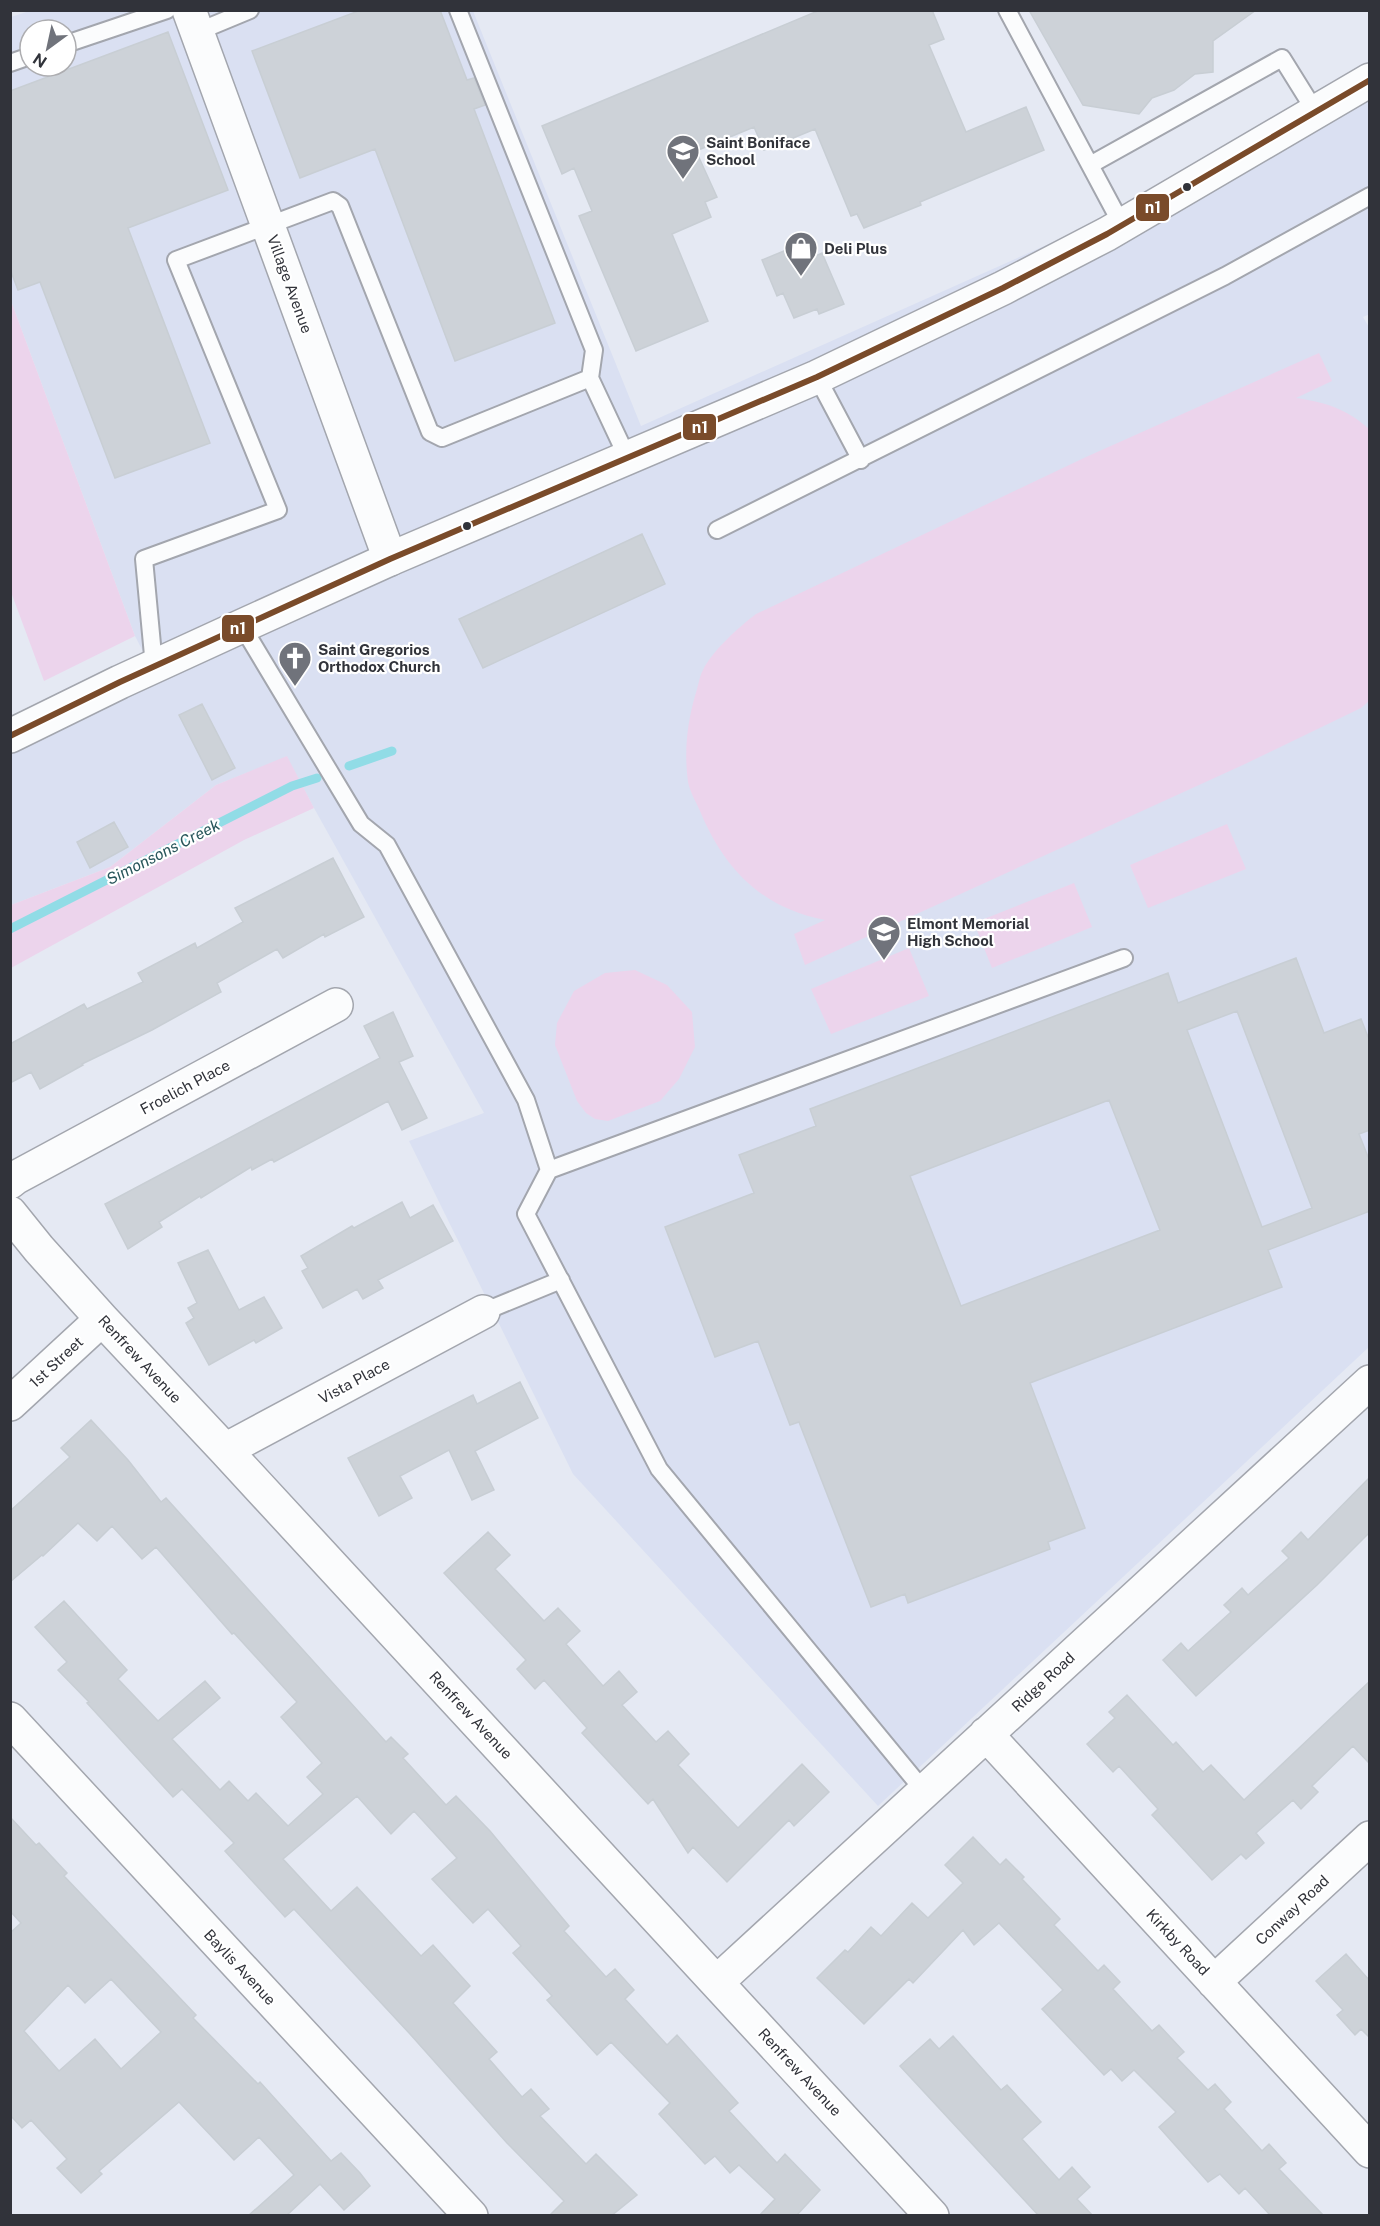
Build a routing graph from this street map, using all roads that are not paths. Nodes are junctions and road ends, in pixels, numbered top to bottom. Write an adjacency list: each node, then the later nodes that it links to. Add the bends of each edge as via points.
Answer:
1 (167, 10): 6 (lane)
2 (249, 10): 5 (lane)
3 (458, 10): 14 (lane, via 594,350)
4 (1006, 10): 9 (lane)
5 (193, 21): 11 (street, Village Avenue)
6 (78, 40)
7 (1370, 80): 8 (street)
8 (1315, 111): 9 (lane, via 1282,58); 12 (street)
9 (1090, 165): 12 (lane)
10 (1370, 196): 16 (lane, via 1225,276)
11 (269, 225): 14 (lane, via 333,201 340,206 430,432 442,438); 18 (street, Village Avenue); 20 (lane, via 176,260 278,510 144,559)
12 (1122, 225): 13 (street, via 1003,288)
13 (817, 377): 15 (street); 16 (lane)
14 (590, 378): 15 (lane)
15 (628, 459): 18 (street)
16 (861, 460): 17 (lane)
17 (717, 530)
18 (390, 559): 19 (street)
19 (242, 626): 20 (street); 24 (lane, via 361,824 387,845 526,1100)
20 (154, 666): 21 (street)
21 (10, 736)
22 (1124, 958): 24 (lane)
23 (336, 1005): 25 (street, Froelich Place)
24 (549, 1170): 27 (lane, via 526,1214)
25 (22, 1175)
26 (10, 1213): 29 (street, Renfrew Avenue)
27 (561, 1280): 28 (lane); 35 (lane, via 659,1469)
28 (483, 1312): 32 (street, Vista Place)
29 (102, 1319): 31 (street, 1st Street); 32 (street, Renfrew Avenue)
30 (1370, 1382): 34 (street, Ridge Road)
31 (10, 1404)
32 (225, 1450): 37 (street, Renfrew Avenue)
33 (10, 1719): 40 (street, Baylis Avenue)
34 (986, 1734): 35 (street, Ridge Road); 38 (street, Kirkby Road)
35 (924, 1791): 37 (street, Ridge Road)
36 (1370, 1838): 38 (street, Conway Road)
37 (717, 1982): 41 (street, Renfrew Avenue)
38 (1214, 1982): 39 (street, Kirkby Road)
39 (1370, 2151)
40 (452, 2209)
41 (932, 2216)

